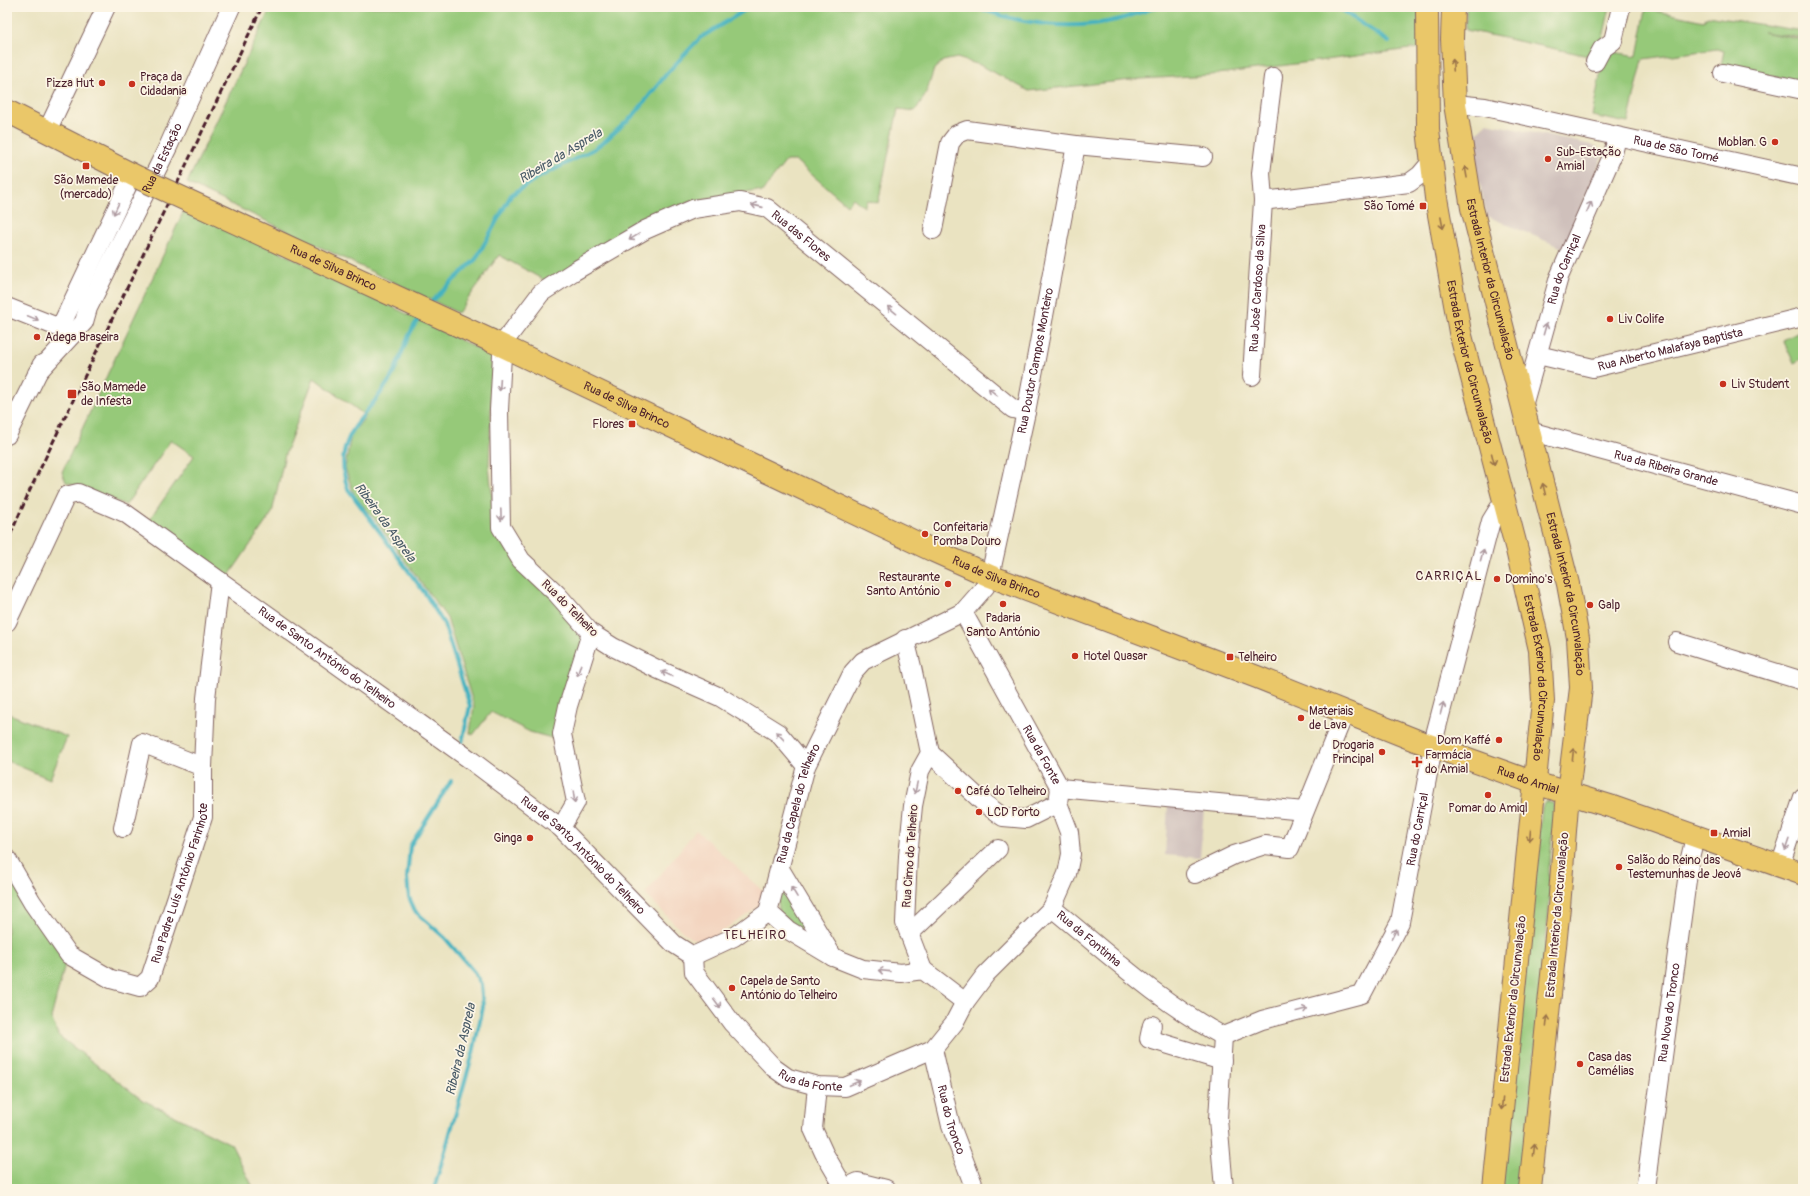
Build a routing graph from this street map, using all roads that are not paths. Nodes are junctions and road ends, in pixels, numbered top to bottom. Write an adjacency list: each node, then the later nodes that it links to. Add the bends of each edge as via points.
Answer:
1 (106, 7): 13 (street)
2 (231, 7): 25 (street, Rua da Estação, via 168,147)
3 (1453, 7): 10 (main road, Estrada Interior da Circunvalação, one-way to 3)
4 (1621, 7): 6 (street, via 1613,41 1602,49)
5 (1427, 10): 10 (main road, via 1436,22 1438,87); 12 (main road, Estrada Exterior da Circunvalação)
6 (1595, 62)
7 (1724, 73): 9 (street)
8 (1273, 77): 22 (street, Rua José Cardoso da Silva, via 1261,174)
9 (1803, 90)
10 (1455, 104): 12 (main road, via 1442,111); 14 (street, Rua de São Tomé, via 1485,106); 32 (main road, Estrada Interior da Circunvalação, one-way to 10, via 1472,208)
11 (7, 111): 13 (main road, Rua de Silva Brinco)
12 (1428, 129): 17 (main road, Estrada Exterior da Circunvalação)
13 (47, 131): 18 (main road, Rua de Silva Brinco)
14 (1617, 137): 19 (street, Rua de São Tomé); 29 (street, Rua do Carriçal, one-way to 14, via 1560,277 1613,154)
15 (1076, 145): 16 (street); 23 (street, via 967,130 957,134 950,143); 33 (street, Rua Doutor Campos Monteiro)
16 (1204, 156)
17 (1431, 162): 20 (street); 21 (main road, Estrada Exterior da Circunvalação)
18 (136, 176): 27 (street, Rua da Estação, one-way to 27); 28 (main road, Rua de Silva Brinco, bridge)
19 (1803, 177)
20 (1409, 183): 21 (street, via 1422,187); 22 (street)
21 (1436, 198): 36 (main road, Estrada Exterior da Circunvalação, one-way to 36, via 1460,332)
22 (1263, 201): 31 (street, Rua José Cardoso da Silva)
23 (933, 230)
24 (7, 307): 27 (street, one-way to 27)
25 (88, 308): 27 (street, Rua da Estação); 30 (street, Rua da Estação, via 84,322)
26 (1803, 317): 29 (street, Rua Alberto Malafaya Baptista, via 1593,368)
27 (60, 328): 30 (street, Rua da Estação)
28 (498, 343): 33 (street, Rua das Flores, one-way to 28, via 1014,409 767,208 740,202 693,209 667,219 573,272 540,293 507,338); 38 (main road, Rua de Silva Brinco); 42 (street, Rua do Telheiro, one-way to 42, via 501,527 521,560 557,594)
29 (1538, 355): 32 (street, Rua do Carriçal)
30 (37, 374): 35 (street, Rua da Estação)
31 (1252, 376)
32 (1523, 406): 34 (main road, Estrada Interior da Circunvalação)
33 (1026, 412): 38 (street, Rua Doutor Campos Monteiro)
34 (1529, 431): 37 (street, Rua da Ribeira Grande); 53 (main road, Estrada Interior da Circunvalação, one-way to 34, via 1581,688 1578,638 1568,584)
35 (7, 435)
36 (1504, 500): 48 (street, Rua do Carriçal, one-way to 36, via 1491,521); 52 (main road, Estrada Exterior da Circunvalação, via 1540,650 1543,701)
37 (1803, 505)
38 (990, 576): 40 (street, Rua da Capela do Telheiro, via 985,587); 45 (main road, Rua de Silva Brinco)
39 (220, 581): 41 (street, Rua de Santo António do Telheiro, via 125,513 78,493 66,496); 51 (street, Rua Padre Luís António Farinhote, via 206,698); 58 (street, Rua de Santo António do Telheiro, via 472,761)
40 (963, 612): 43 (street, Rua da Capela do Telheiro); 54 (street, Rua da Fonte)
41 (7, 622)
42 (591, 633): 50 (street, Rua do Telheiro, one-way to 42, via 778,733 727,701 644,663); 58 (street, one-way to 58, via 562,734 576,802)
43 (905, 639): 49 (street); 50 (street, Rua da Capela do Telheiro, via 863,662 853,672)
44 (1677, 642): 46 (street)
45 (1257, 677): 47 (main road, Rua do Amial)
46 (1803, 680)
47 (1345, 712): 48 (main road, Rua do Amial); 56 (street)
48 (1433, 746): 52 (main road, Rua do Amial); 74 (street, Rua do Carriçal, one-way to 48, via 1264,1020 1362,994 1400,922)
49 (930, 753): 54 (street, via 1003,818 1026,819); 68 (street, Rua Cimo do Telheiro, one-way to 68, via 920,771 913,806 905,923)
50 (806, 766): 63 (street, Rua da Capela do Telheiro)
51 (203, 767): 57 (street, via 142,743); 61 (street, Rua Padre Luís António Farinhote, via 203,817 150,978 140,987 111,979 69,955 32,902)
52 (1535, 782): 53 (main road, Rua do Amial); 82 (main road, Estrada Exterior da Circunvalação, one-way to 82)
53 (1568, 793): 59 (main road, Rua do Amial, via 1613,806); 83 (main road, Estrada Interior da Circunvalação, one-way to 53)
54 (1059, 795): 56 (street); 66 (street, Rua da Fonte, via 1069,832 1071,854 1067,874)
55 (1803, 797): 62 (street, one-way to 62)
56 (1304, 811): 64 (street, via 1290,848 1265,845 1234,855)
57 (123, 828)
58 (561, 828): 70 (street, Rua de Santo António do Telheiro)
59 (1695, 836): 62 (main road, Rua do Amial); 84 (street, Rua Nova do Tronco)
60 (998, 849): 68 (street, Rua Cimo do Telheiro)
61 (7, 859)
62 (1780, 866): 65 (main road, Rua do Amial)
63 (780, 869): 67 (street); 69 (street, Rua da Capela do Telheiro, one-way to 63)
64 (1195, 874)
65 (1803, 874)
66 (1052, 908): 72 (street, Rua da Fontinha, via 986,974); 74 (street, Rua da Fontinha, via 1195,1021)
67 (768, 912): 69 (street, via 788,930); 70 (street)
68 (910, 933): 71 (street, Rua Cimo do Telheiro)
69 (833, 957): 71 (street, one-way to 69, via 901,973 863,969)
70 (693, 964): 77 (street, Rua da Fonte, one-way to 77, via 732,1023 774,1068 788,1078)
71 (923, 970): 72 (street)
72 (965, 1002): 75 (street, Rua da Fonte, via 954,1023)
73 (1152, 1025): 76 (street, via 1148,1039)
74 (1223, 1036): 76 (street)
75 (933, 1049): 77 (street, Rua da Fonte, one-way to 75, via 845,1087); 80 (street, Rua do Tronco, via 951,1126)
76 (1222, 1062): 81 (street, via 1218,1119)
77 (818, 1086): 78 (street, via 813,1129)
78 (845, 1189): 79 (street, via 858,1182)
79 (886, 1189)
80 (975, 1189)
81 (1224, 1189)
82 (1494, 1189)
83 (1530, 1189)
84 (1645, 1189)

